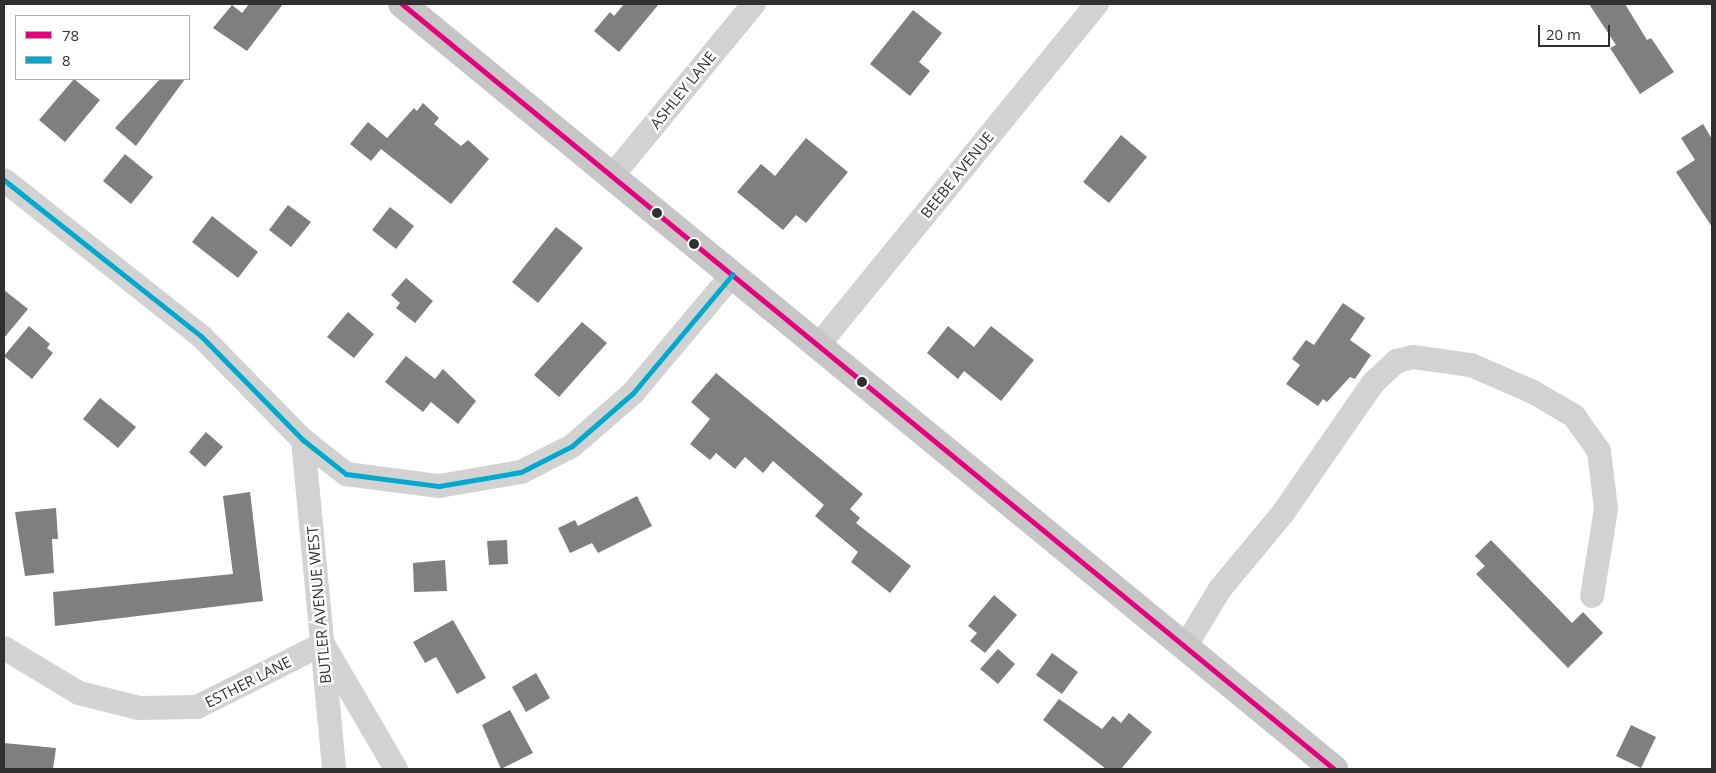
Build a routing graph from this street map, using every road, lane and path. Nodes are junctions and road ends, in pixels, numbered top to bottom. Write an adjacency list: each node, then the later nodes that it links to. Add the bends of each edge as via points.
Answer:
1 (402, 4): 4 (main road)
2 (754, 4): 4 (street, ASHLEY LANE)
3 (1097, 4): 7 (street, BEEBE AVENUE)
4 (612, 176): 6 (main road)
5 (4, 180): 8 (street, via 201,336)
6 (732, 274): 7 (main road); 8 (street, via 633,393 572,446 522,472 439,486 346,474)
7 (817, 346): 11 (main road)
8 (303, 440): 10 (street, BUTLER AVENUE WEST)
9 (1592, 596): 11 (street, via 1606,509 1599,451 1574,416 1533,392 1471,365 1413,357 1397,361 1373,383 1283,513 1220,588)
10 (323, 644): 12 (street, ESTHER LANE, via 197,707 139,708 79,693); 13 (street, BUTLER AVENUE WEST); 14 (street)
11 (1185, 647): 15 (main road)
12 (4, 648)
13 (334, 769)
14 (396, 769)
15 (1334, 769)

